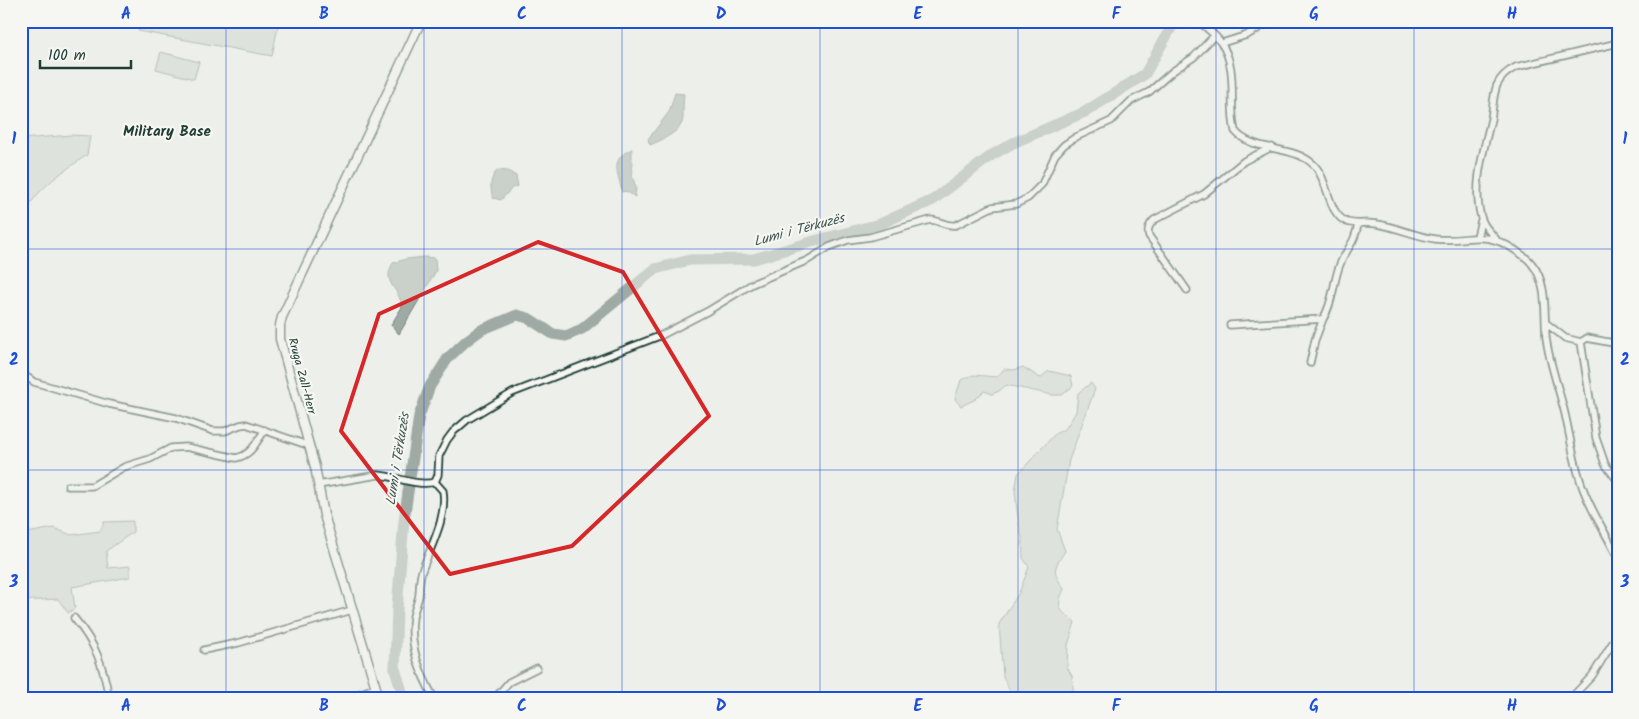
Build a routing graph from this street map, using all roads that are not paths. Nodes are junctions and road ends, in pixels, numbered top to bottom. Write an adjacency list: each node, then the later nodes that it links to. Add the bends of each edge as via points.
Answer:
1 (421, 21): 21 (main road, Rruga Zall-Herr, via 280,325 280,339)
2 (1271, 21): 5 (street)
3 (1200, 22): 4 (street)
4 (1214, 36): 5 (street); 23 (street, via 1194,56 1149,92 1131,101 1111,121 1064,145 1055,155 1042,184 1022,202 992,208 956,225 924,221 838,243 752,284 662,335 512,393 453,432 442,448)
5 (1222, 43): 7 (street, via 1231,71 1235,131 1244,139)
6 (1618, 43): 8 (street, via 1531,62 1504,74 1495,91 1480,171)
7 (1272, 147): 9 (street, via 1298,154 1314,165 1321,174 1338,217); 12 (street, via 1244,161 1204,194 1150,225 1149,236)
8 (1481, 220): 10 (street); 11 (street)
9 (1358, 224): 10 (street, via 1374,223 1434,239); 13 (street, via 1353,243 1338,268)
10 (1477, 237): 11 (street)
11 (1496, 239): 14 (street, via 1524,256 1537,272)
12 (1187, 290)
13 (1323, 319): 15 (street); 18 (street)
14 (1546, 323): 16 (street, via 1565,338); 26 (street, via 1549,355 1577,469 1591,507)
15 (1230, 325)
16 (1581, 342): 17 (street, via 1587,338); 22 (street, via 1596,438 1606,464)
17 (1618, 344)
18 (1310, 363)
19 (22, 376): 20 (street, via 108,404 176,418 213,431 226,431 246,424)
20 (265, 430): 21 (street); 25 (street, via 252,450 242,457 178,446 124,467 92,486)
21 (310, 446): 24 (main road, Rruga Zall-Herr)
22 (1618, 481)
23 (435, 482): 24 (street, via 378,475); 36 (street, via 443,491 444,509 420,577 413,622 417,664)
24 (318, 485): 27 (main road, Rruga Zall-Herr)
25 (68, 486)
26 (1618, 558)
27 (352, 610): 30 (street); 32 (main road, Rruga Zall-Herr)
28 (74, 618): 33 (street, via 99,656)
29 (1618, 634): 38 (street, via 1592,676)
30 (204, 650)
31 (537, 668): 37 (street, via 510,682)
32 (375, 688): 34 (street); 35 (main road, Rruga Zall-Herr)
33 (109, 698)
34 (347, 698)
35 (379, 698)
36 (434, 698)
37 (495, 698)
38 (1571, 698)

